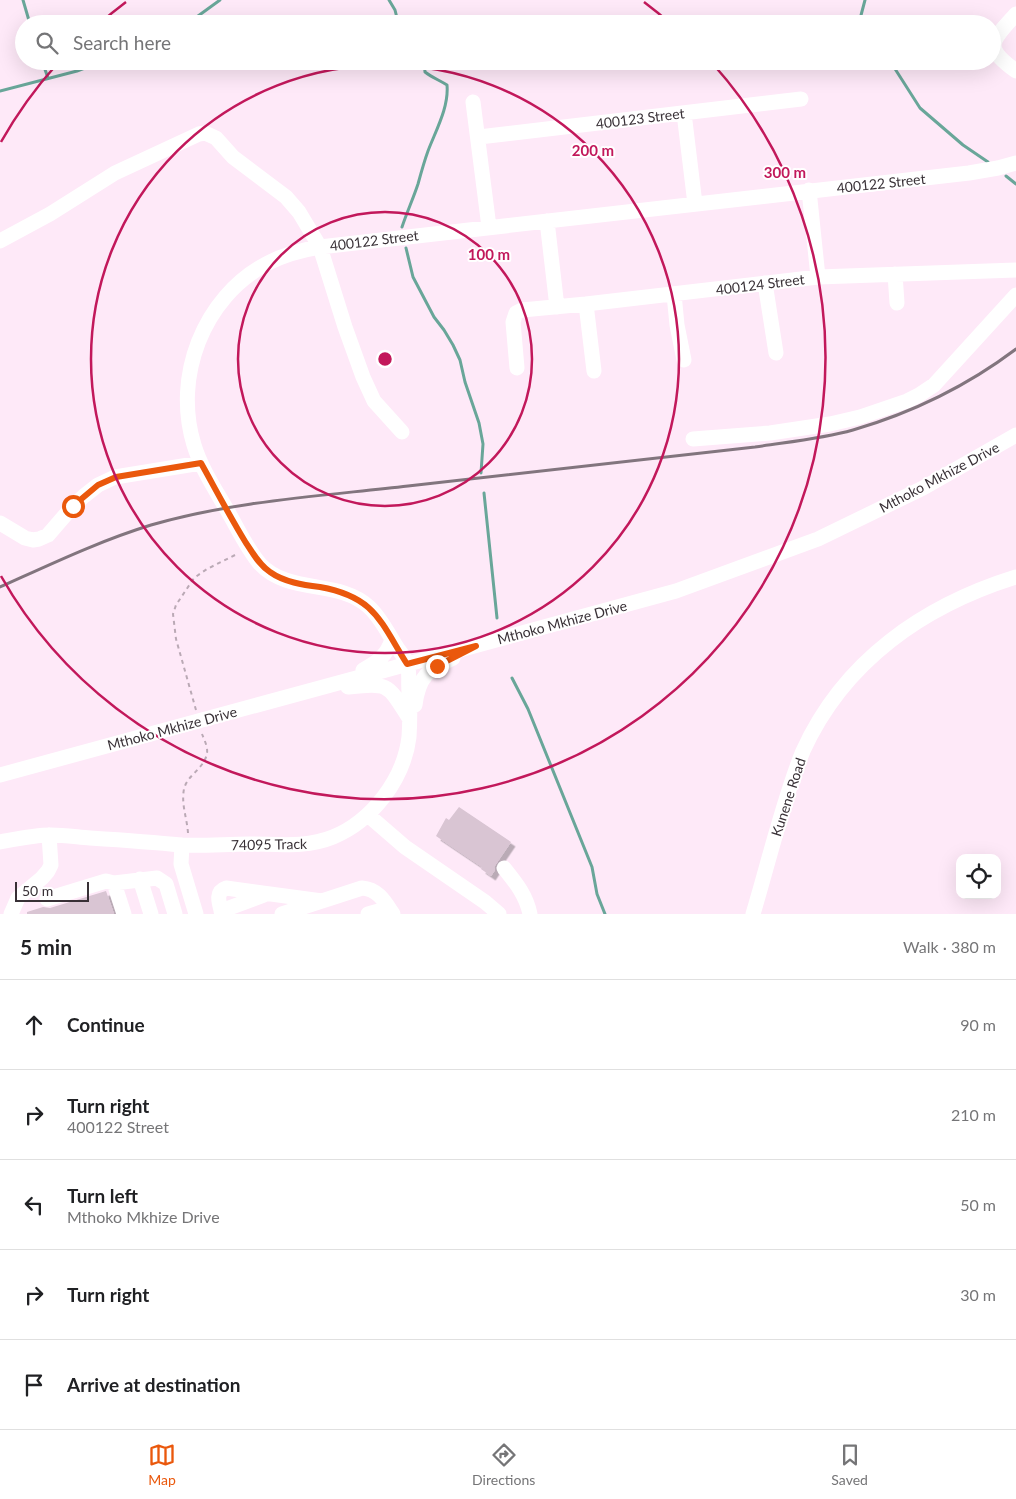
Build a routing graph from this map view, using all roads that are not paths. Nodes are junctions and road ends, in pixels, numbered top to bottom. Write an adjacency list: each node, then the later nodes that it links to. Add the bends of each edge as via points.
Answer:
1 (1016, 14): 2 (street)
2 (1001, 31)
3 (1001, 59): 4 (street)
4 (1016, 71)
5 (801, 99): 7 (street, 400123 Street)
6 (474, 102): 8 (street)
7 (684, 113): 8 (street, 400123 Street); 11 (street)
8 (479, 137): 13 (street)
9 (1016, 163): 10 (street, 400122 Street, via 968,173)
10 (809, 190): 11 (street, 400122 Street); 18 (street)
11 (696, 204): 12 (street, 400122 Street)
12 (547, 221): 13 (street, 400122 Street); 24 (street)
13 (489, 227): 15 (street, 400122 Street)
14 (0, 241): 15 (street, via 115,173 205,133 216,138 233,157 286,197)
15 (320, 247): 29 (street, via 363,378 374,401); 32 (street, 400122 Street, via 286,255 249,274 224,298 200,335 188,375 187,400 188,421)
16 (1016, 270): 17 (street, 400124 Street)
17 (895, 274): 18 (street, 400124 Street); 22 (street)
18 (818, 277): 19 (street, 400124 Street)
19 (765, 283): 20 (street, 400124 Street); 25 (street)
20 (674, 294): 23 (street, 400124 Street); 26 (street)
21 (1016, 295): 31 (street, via 934,385 919,396 880,411 830,424)
22 (897, 303)
23 (586, 304): 24 (street, 400124 Street); 28 (street)
24 (557, 307): 27 (street, 400124 Street, via 519,311 514,316)
25 (776, 353)
26 (684, 360)
27 (517, 368)
28 (594, 371)
29 (402, 432)
30 (1016, 435): 36 (street, Mthoko Mkhize Drive, via 923,488 818,539 676,591)
31 (693, 439)
32 (201, 463): 33 (street, via 116,477 98,485 73,506 48,535 39,539 25,538); 35 (street, 400122 Street, via 260,564 278,577 294,583 344,592 360,600 377,616)
33 (0, 523)
34 (1016, 578): 63 (street, Kunene Road, via 974,592 927,615 875,654 837,696 804,750 792,780)
35 (392, 639): 37 (street, 400122 Street); 38 (street, via 384,657)
36 (476, 646): 37 (street, Mthoko Mkhize Drive); 41 (street, via 428,671 416,693)
37 (407, 664): 38 (street, Mthoko Mkhize Drive); 40 (street, 74095 Track)
38 (344, 681): 39 (street, Mthoko Mkhize Drive)
39 (312, 689): 40 (street, via 384,686 396,697); 42 (street, Mthoko Mkhize Drive)
40 (409, 720): 41 (street, 74095 Track)
41 (409, 739): 43 (street, 74095 Track, via 394,781)
42 (0, 775)
43 (368, 815): 46 (street, 74095 Track, via 353,827 318,842 292,846); 61 (street, via 405,847)
44 (49, 835): 45 (street, 74095 Track); 46 (street, 74095 Track); 54 (street, via 51,865 42,878 18,898)
45 (0, 842)
46 (185, 845): 58 (street, via 181,864)
47 (504, 868): 62 (street, via 520,888)
48 (140, 879): 49 (street); 56 (street); 57 (street, via 163,880)
49 (114, 883): 50 (street, via 106,881); 55 (street)
50 (47, 899)
51 (322, 901): 52 (street, via 368,888 383,899); 53 (street, via 226,888 221,890 218,898); 59 (street)
52 (391, 911): 60 (street)
53 (222, 912)
54 (11, 914)
55 (124, 914)
56 (151, 914)
57 (175, 914)
58 (196, 914)
59 (282, 914)
60 (371, 914)
61 (499, 914)
62 (530, 914)
63 (753, 914)

